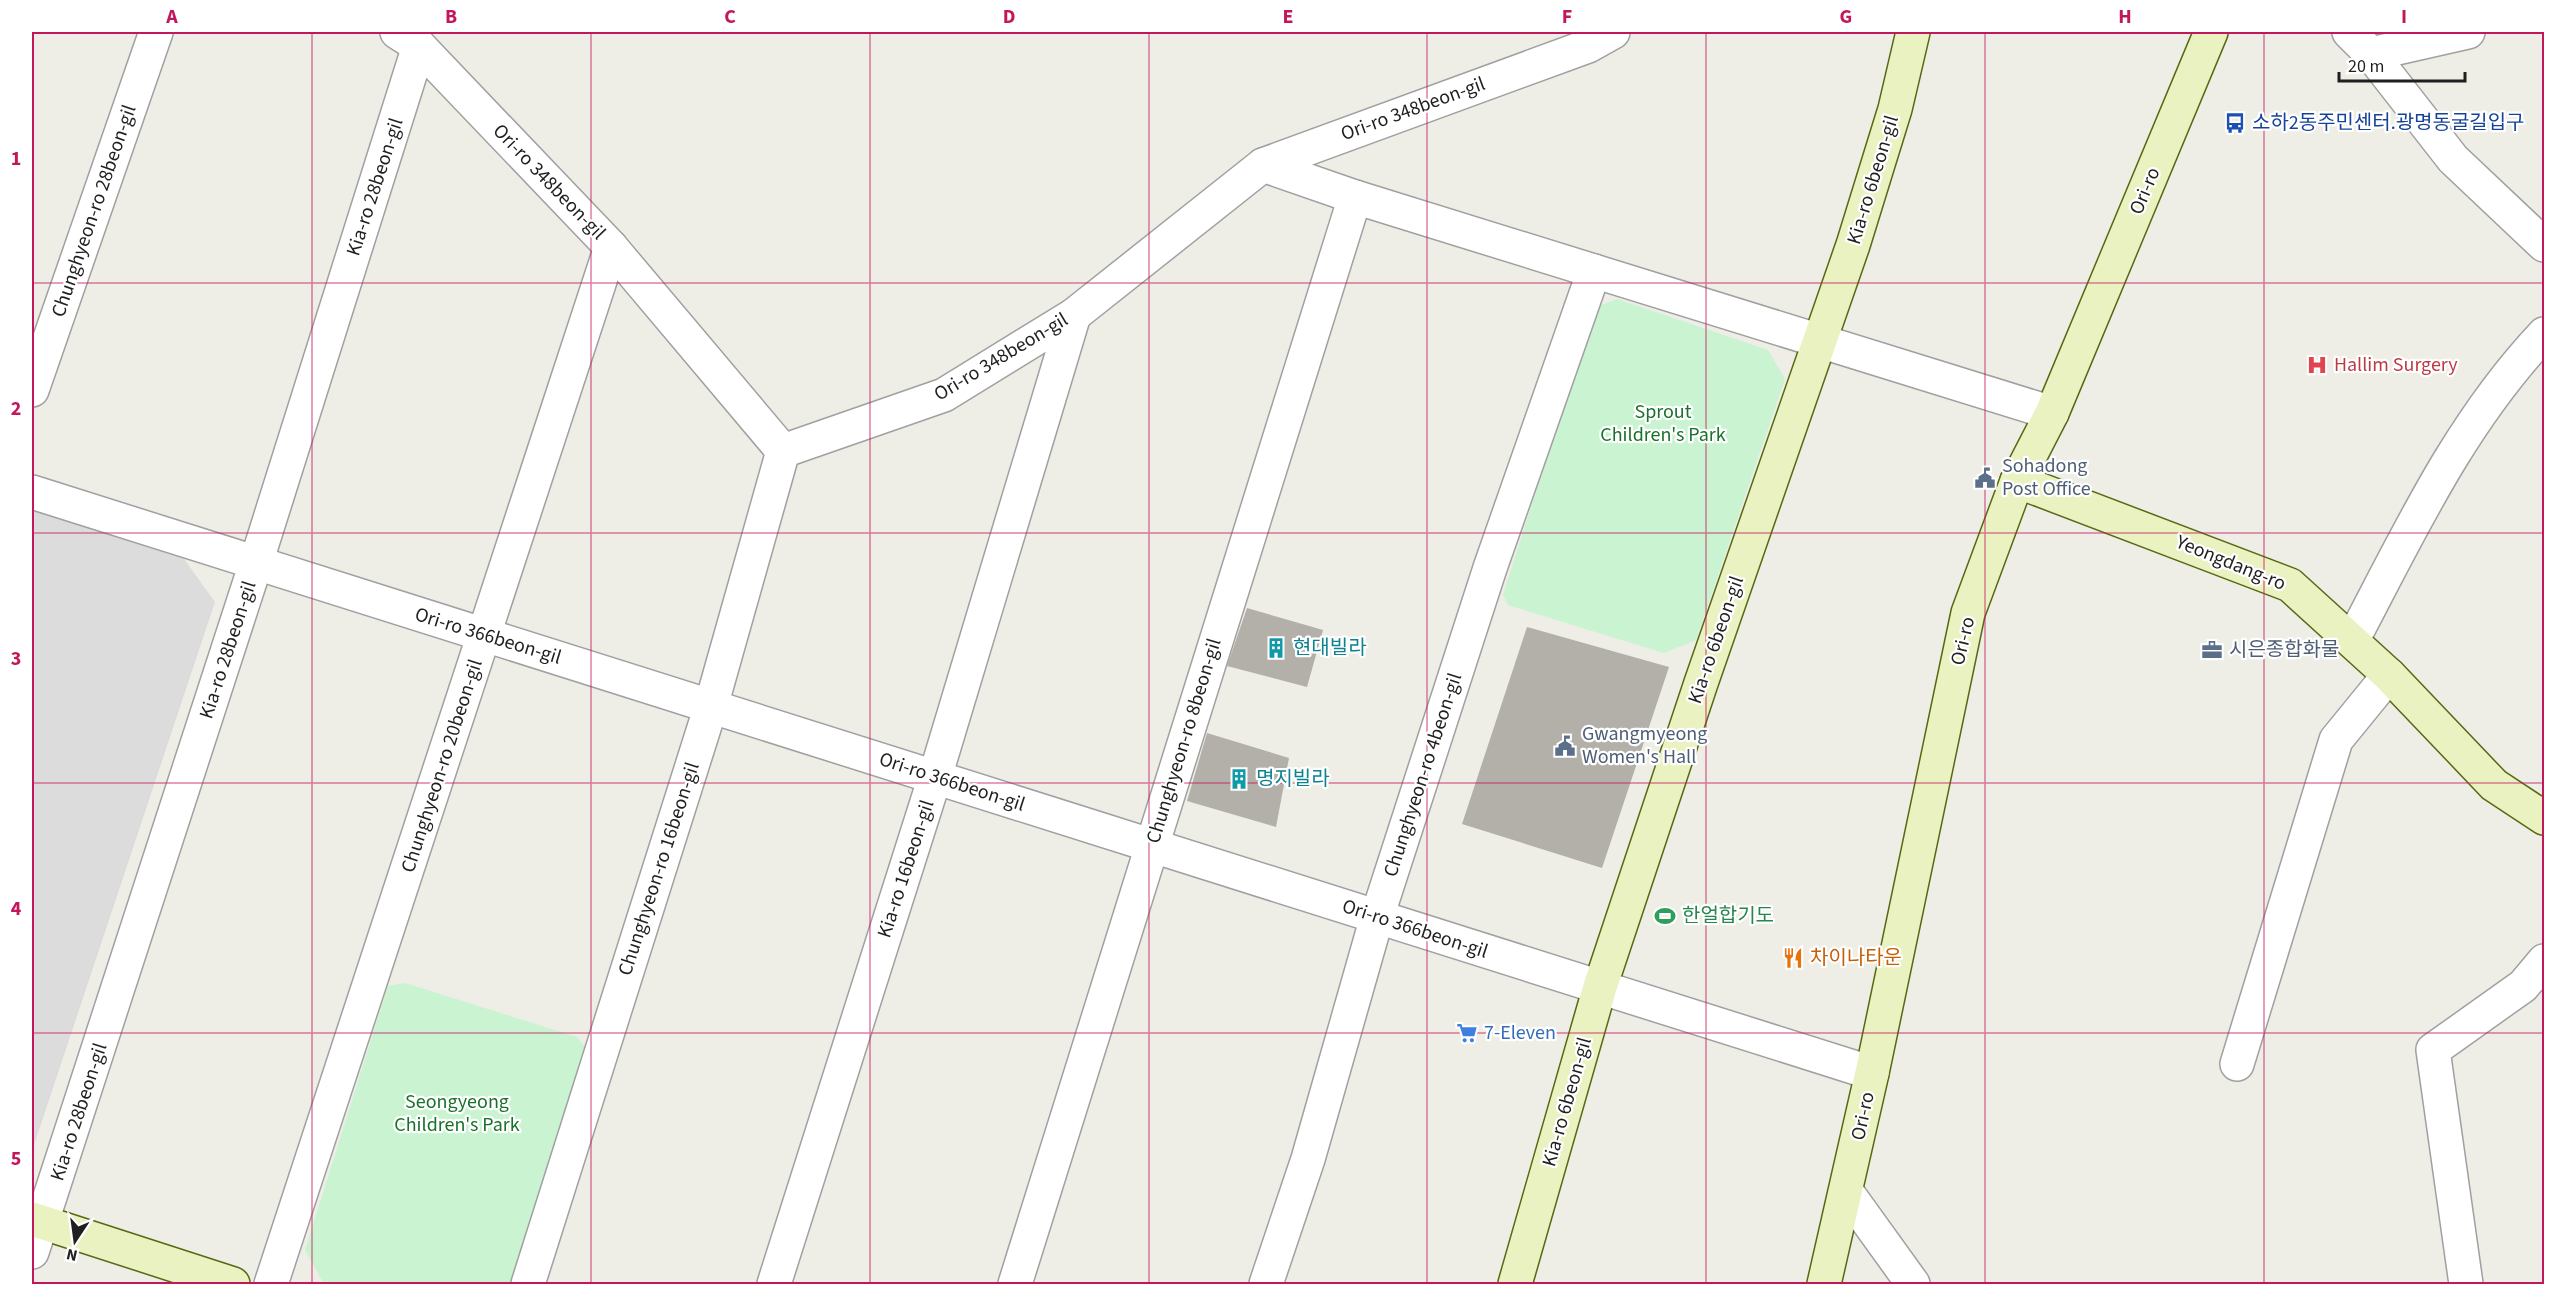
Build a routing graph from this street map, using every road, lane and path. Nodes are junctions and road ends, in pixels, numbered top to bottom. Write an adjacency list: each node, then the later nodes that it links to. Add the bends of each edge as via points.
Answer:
1 (156, 32): 16 (street, Chunghyeon-ro 28beon-gil)
2 (1613, 32): 8 (street, Ori-ro 348beon-gil, via 1588,46)
3 (1913, 32): 15 (street, Kia-ro 6beon-gil, via 1895,109)
4 (2211, 32): 17 (street, Ori-ro)
5 (2468, 32): 7 (street)
6 (408, 39): 11 (street, Ori-ro 348beon-gil); 21 (street, Kia-ro 28beon-gil)
7 (2360, 43): 10 (street, via 2453,159)
8 (1263, 165): 9 (street); 13 (street, Ori-ro 348beon-gil)
9 (1355, 197): 12 (street); 28 (street, Chunghyeon-ro 8beon-gil)
10 (2544, 245)
11 (611, 247): 18 (street, Ori-ro 348beon-gil); 22 (street, Chunghyeon-ro 20beon-gil)
12 (1594, 271): 15 (street); 29 (street, Chunghyeon-ro 4beon-gil, via 1490,568)
13 (1074, 315): 18 (street, Ori-ro 348beon-gil, via 944,395); 26 (street, Kia-ro 16beon-gil)
14 (2544, 334): 23 (street, via 2513,367 2445,464)
15 (1820, 341): 17 (street); 31 (street, Kia-ro 6beon-gil)
16 (32, 390)
17 (2052, 413): 19 (street, Ori-ro)
18 (783, 451): 25 (street, Chunghyeon-ro 16beon-gil)
19 (2017, 481): 23 (street, Yeongdang-ro, via 2290,585); 33 (street, Ori-ro, via 1968,613)
20 (32, 492): 21 (street, Ori-ro 366beon-gil)
21 (256, 563): 22 (street, Ori-ro 366beon-gil); 35 (street, Kia-ro 28beon-gil)
22 (485, 635): 25 (street, Ori-ro 366beon-gil); 37 (street, Chunghyeon-ro 20beon-gil)
23 (2352, 641): 24 (street, Yeongdang-ro)
24 (2389, 675): 27 (street, Yeongdang-ro, via 2494,785); 32 (street, via 2336,740)
25 (711, 706): 26 (street, Ori-ro 366beon-gil); 38 (street, Chunghyeon-ro 16beon-gil)
26 (935, 777): 28 (street, Ori-ro 366beon-gil); 39 (street, Kia-ro 16beon-gil)
27 (2544, 818)
28 (1152, 845): 29 (street, Ori-ro 366beon-gil); 40 (street, Chunghyeon-ro 8beon-gil)
29 (1377, 917): 31 (street, Ori-ro 366beon-gil); 41 (street, Chunghyeon-ro 4beon-gil, via 1308,1159)
30 (2544, 962): 45 (street, via 2523,986 2433,1050)
31 (1600, 987): 33 (street, Ori-ro 366beon-gil); 42 (street, Kia-ro 6beon-gil)
32 (2237, 1064)
33 (1872, 1073): 34 (street, Ori-ro)
34 (1846, 1191): 43 (street, Ori-ro); 44 (street)
35 (35, 1231): 36 (street)
36 (233, 1284)
37 (271, 1284)
38 (528, 1284)
39 (774, 1284)
40 (1015, 1284)
41 (1266, 1284)
42 (1515, 1284)
43 (1824, 1284)
44 (1913, 1284)
45 (2466, 1284)

